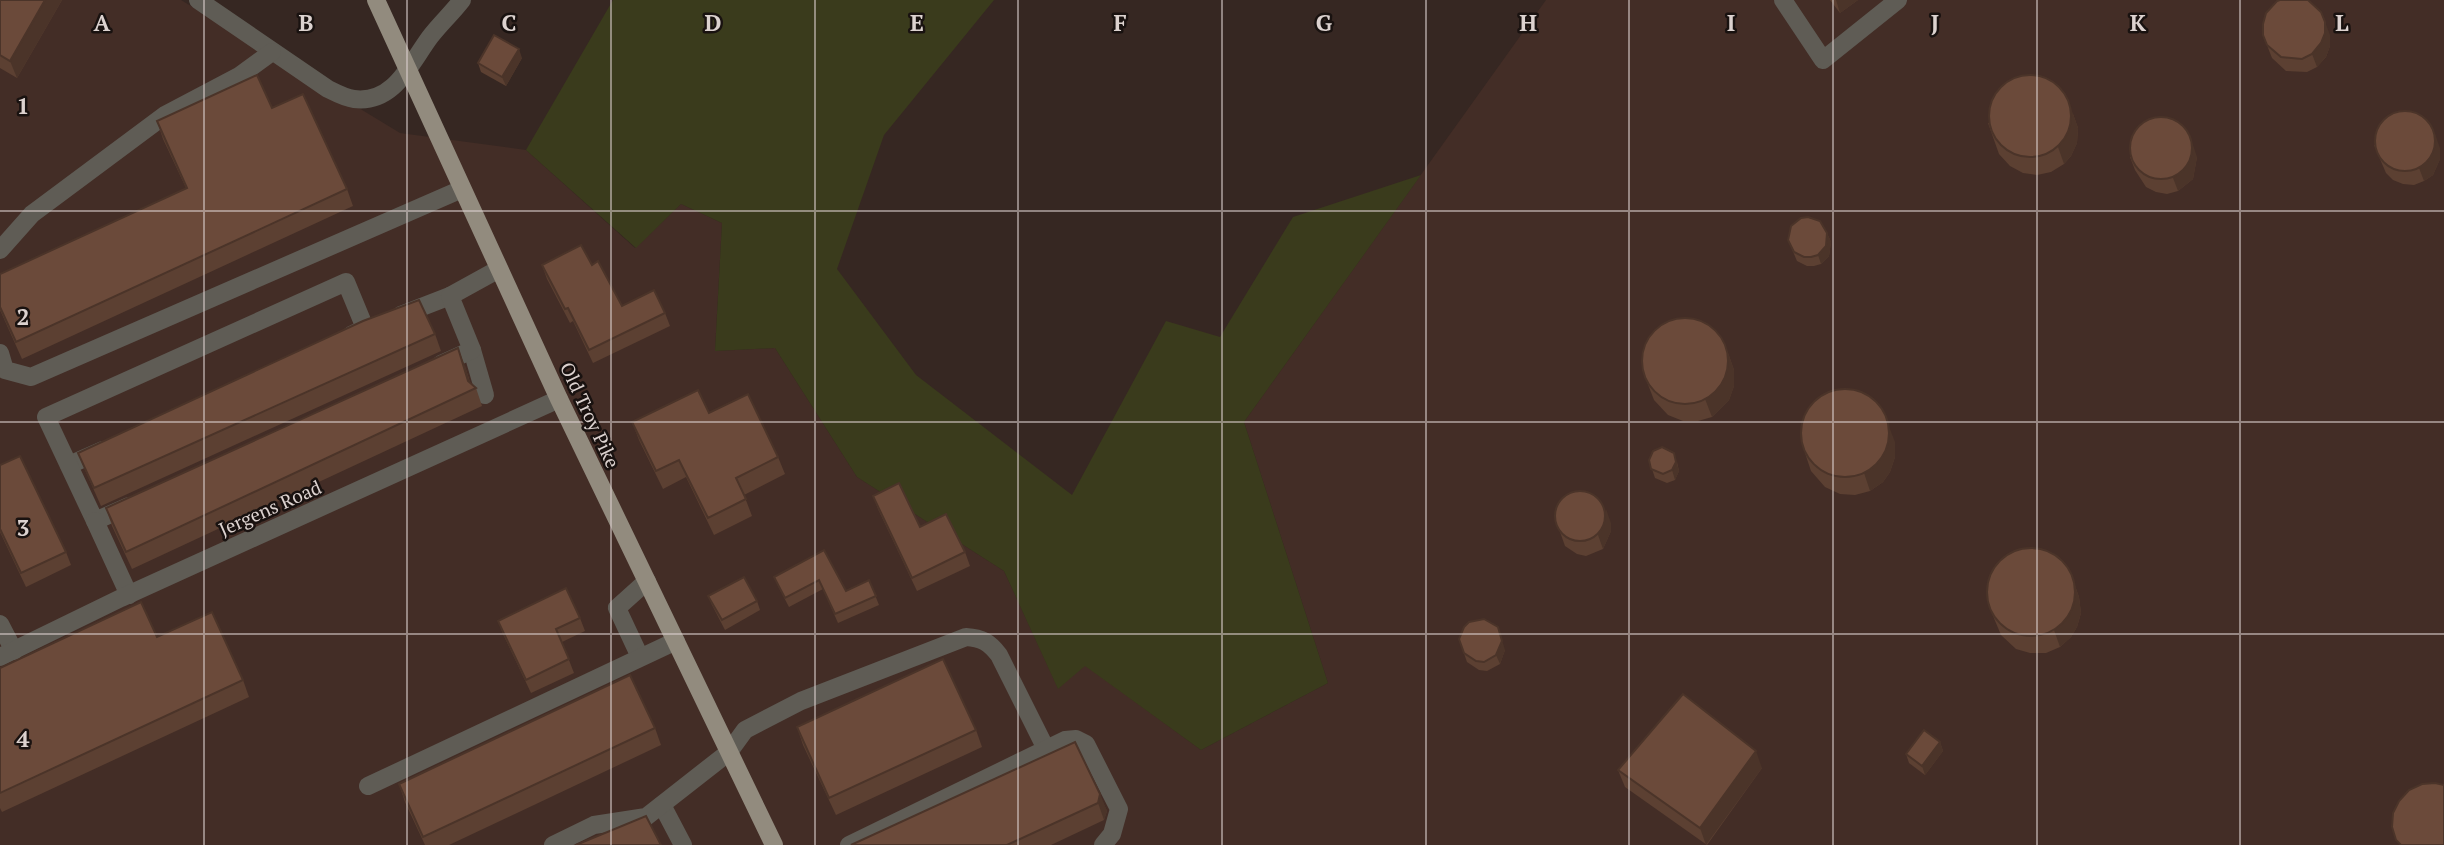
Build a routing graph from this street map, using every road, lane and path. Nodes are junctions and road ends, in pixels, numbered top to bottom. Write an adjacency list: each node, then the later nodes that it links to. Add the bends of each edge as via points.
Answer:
1 (198, 0): 6 (street)
2 (376, 0): 7 (main road, Old Troy Pike)
3 (462, 0): 7 (street)
4 (1783, 0): 5 (street, via 1823,60)
5 (1898, 0)
6 (272, 52): 7 (street, via 351,99 380,96); 9 (street, via 239,76 165,116 32,214)
7 (408, 71): 8 (main road, Old Troy Pike)
8 (462, 189): 10 (main road, Old Troy Pike); 15 (street, via 31,377 5,370)
9 (0, 250)
10 (499, 269): 11 (street); 18 (main road, Old Troy Pike)
11 (450, 296): 12 (street); 14 (street)
12 (377, 324): 13 (street); 20 (street, via 346,282 46,417)
13 (341, 340)
14 (472, 350): 16 (street); 17 (street)
15 (0, 354)
16 (428, 369)
17 (485, 395)
18 (559, 399): 23 (main road, Old Troy Pike); 24 (street, Jergens Road)
19 (118, 442): 20 (street)
20 (69, 465): 22 (street)
21 (145, 498): 22 (street)
22 (95, 521): 24 (street)
23 (647, 581): 26 (main road, Old Troy Pike); 28 (street, via 617,608)
24 (129, 595): 27 (street, Jergens Road)
25 (0, 624): 27 (street)
26 (676, 641): 28 (street); 30 (main road, Old Troy Pike)
27 (7, 654)
28 (640, 657): 31 (street)
29 (1046, 749): 30 (street, via 999,655 990,643 966,636 801,701 745,730); 36 (street); 37 (street, via 1065,740 1086,744 1119,809 1112,834)
30 (729, 751): 32 (street); 35 (main road, Old Troy Pike)
31 (368, 786)
32 (662, 805): 33 (street, via 646,817 594,825); 34 (street)
33 (553, 845)
34 (683, 845)
35 (774, 845)
36 (849, 845)
37 (1103, 845)

